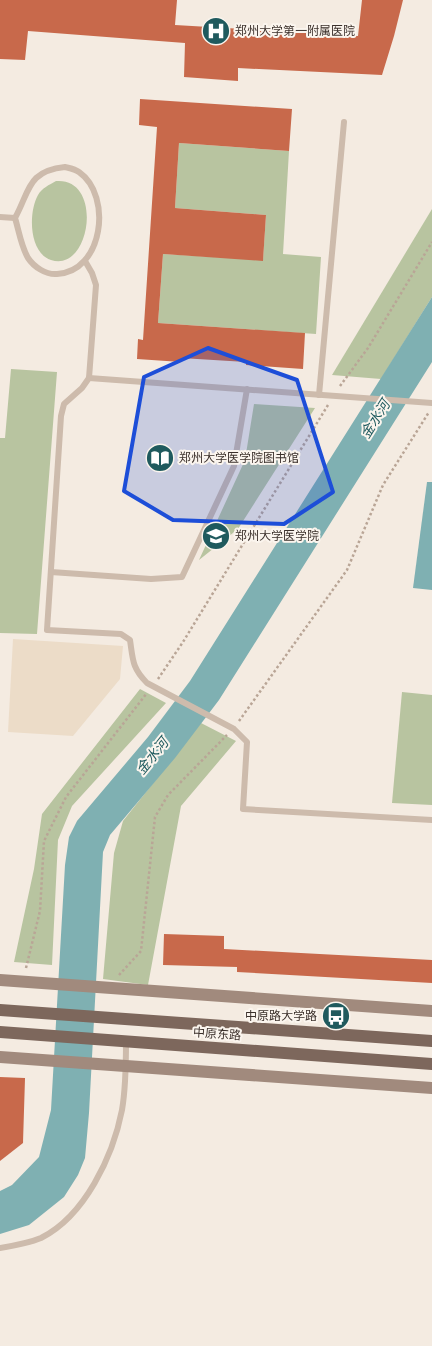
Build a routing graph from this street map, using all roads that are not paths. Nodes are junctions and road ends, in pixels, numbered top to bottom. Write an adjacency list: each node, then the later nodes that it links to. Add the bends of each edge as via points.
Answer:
1 (344, 122): 7 (lane)
2 (0, 217): 3 (lane)
3 (15, 218): 4 (lane, via 22,245 39,269 50,274 63,274); 4 (lane, via 26,190 35,178 52,168 78,171 97,200 97,233)
4 (85, 262): 5 (lane, via 96,285)
5 (89, 378): 6 (lane); 9 (lane, via 64,404 61,416)
6 (247, 389): 7 (lane); 9 (lane, via 234,466 182,577 151,579)
7 (319, 395): 8 (lane)
8 (432, 403)
9 (51, 572): 10 (lane, via 48,630 121,634 130,640 137,673 152,686 234,729 247,742 243,809)
10 (432, 820)
11 (0, 980): 13 (street)
12 (0, 1010): 16 (main road, 中原东路)
13 (432, 1011)
14 (0, 1032): 15 (main road, 中原东路)
15 (121, 1041): 18 (main road, 中原东路); 19 (lane)
16 (432, 1041)
17 (0, 1057): 19 (street)
18 (432, 1064)
19 (126, 1066): 20 (street); 21 (lane, via 122,1110 115,1137 88,1194 74,1213 56,1228 39,1238)
20 (432, 1088)
21 (0, 1248)

